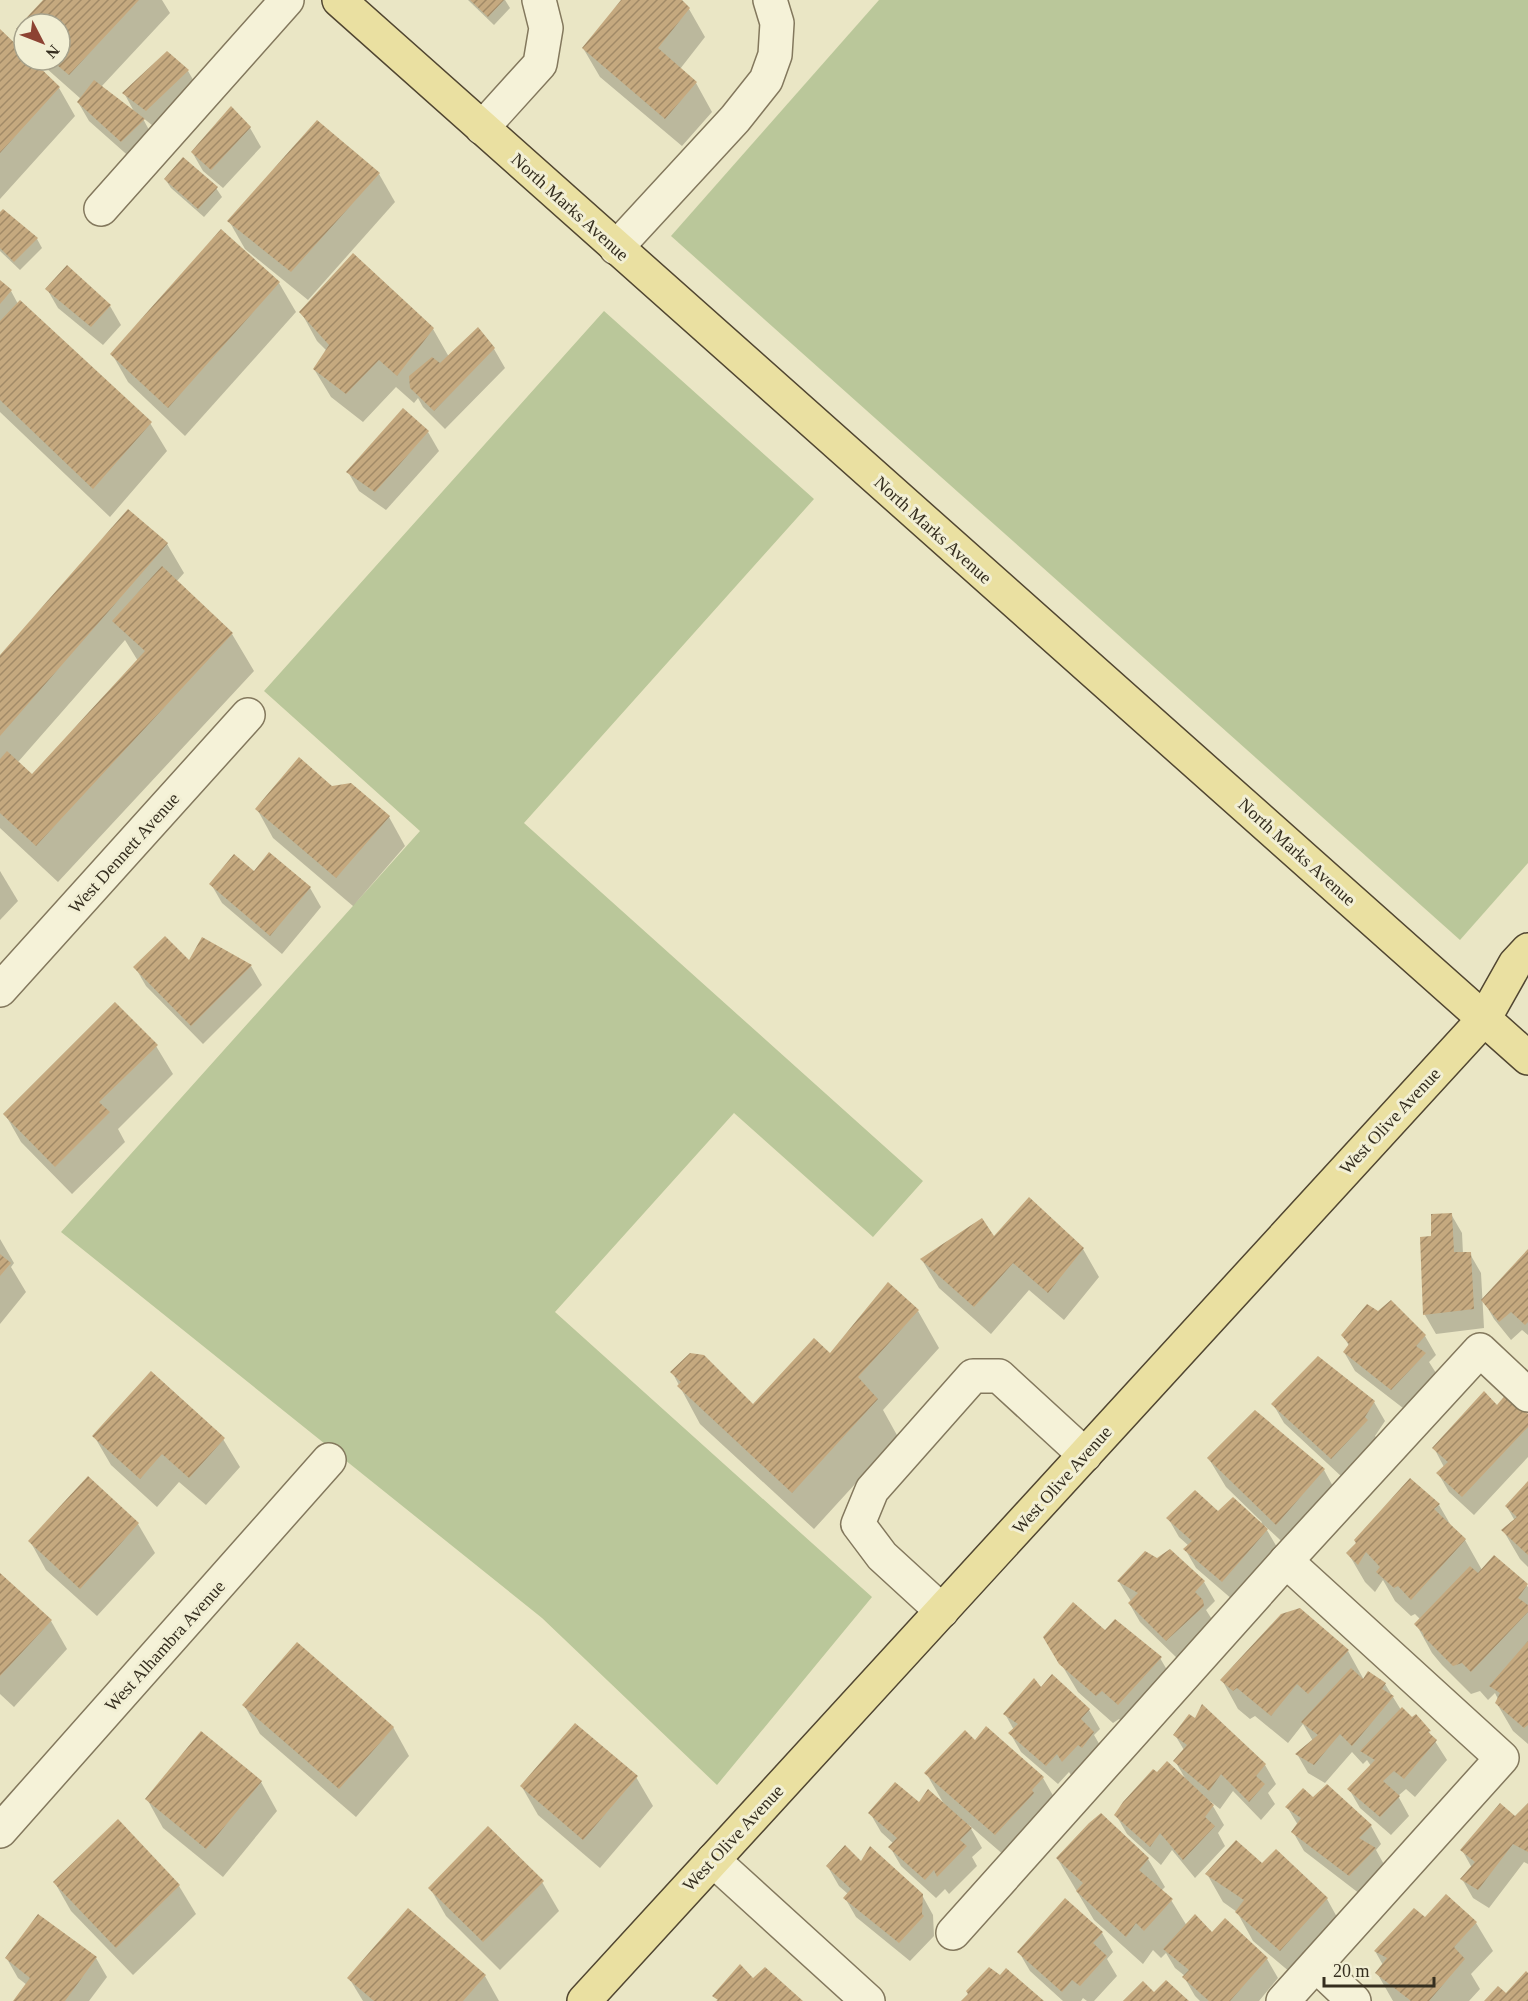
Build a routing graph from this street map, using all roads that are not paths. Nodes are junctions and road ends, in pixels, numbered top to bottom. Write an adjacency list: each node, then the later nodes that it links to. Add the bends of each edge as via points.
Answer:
1 (287, 0): 6 (street)
2 (339, 0): 5 (main road, North Marks Avenue)
3 (539, 0): 5 (street, via 546,28 540,64)
4 (770, 0): 7 (street, via 777,23 775,55 766,80)
5 (482, 128): 7 (main road, North Marks Avenue)
6 (101, 209)
7 (616, 248): 11 (main road, North Marks Avenue)
8 (248, 715): 10 (street, West Dennett Avenue)
9 (1528, 950): 11 (main road, West Olive Avenue, via 1515,964)
10 (0, 990)
11 (1484, 1019): 12 (main road, North Marks Avenue); 14 (main road, West Olive Avenue)
12 (1528, 1058)
13 (1528, 1395): 16 (street, via 1480,1350)
14 (1085, 1455): 17 (main road, West Olive Avenue); 17 (street, via 999,1376 973,1376 872,1490 858,1524 882,1556)
15 (329, 1460): 18 (street, West Alhambra Avenue)
16 (1286, 1561): 20 (street); 21 (street, via 1502,1758)
17 (942, 1611): 19 (main road, West Olive Avenue)
18 (0, 1831)
19 (712, 1860): 22 (main road, West Olive Avenue); 23 (street)
20 (953, 1933)
21 (1316, 1965): 24 (street); 25 (street)
22 (584, 2001)
23 (868, 2001)
24 (1282, 2001)
25 (1354, 2001)

